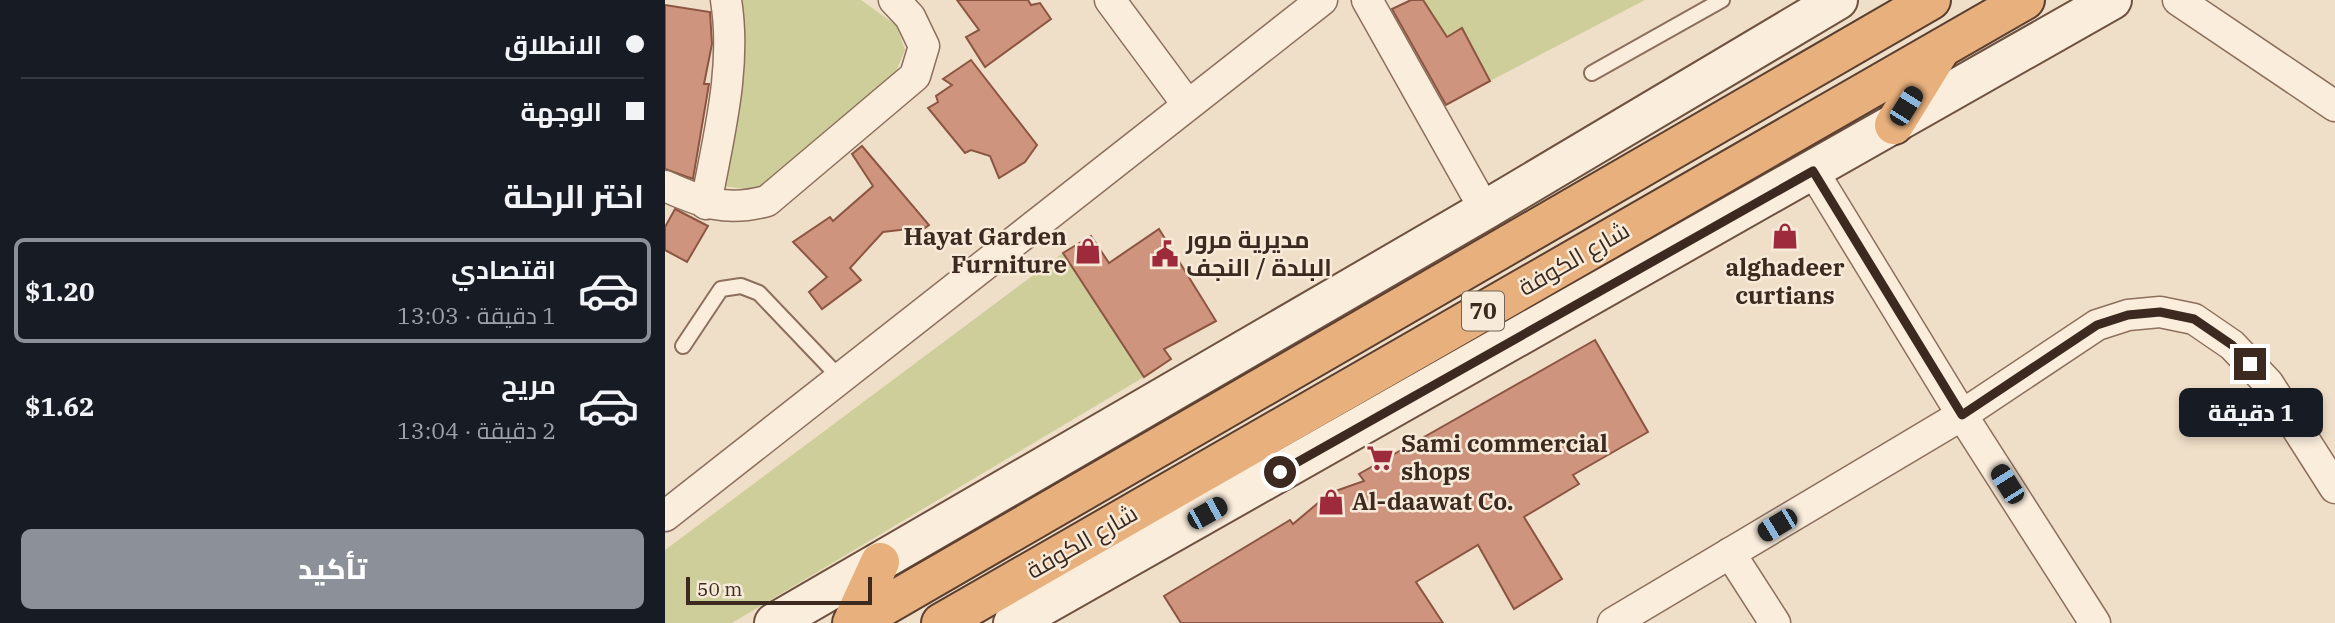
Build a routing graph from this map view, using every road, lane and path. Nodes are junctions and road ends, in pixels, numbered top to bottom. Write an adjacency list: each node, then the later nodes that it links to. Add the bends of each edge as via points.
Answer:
1 (726, 0): 19 (street, via 727,83)
2 (894, 0): 19 (street, via 910,17 924,46 915,76 767,201 743,208)
3 (1110, 0): 14 (street)
4 (1322, 0): 14 (street)
5 (1367, 0): 20 (street)
6 (1722, 0): 13 (lane)
7 (1838, 0): 20 (main road)
8 (1931, 0): 29 (highway, شارع الكوفة / 70)
9 (2025, 0): 12 (highway, شارع الكوفة / 70)
10 (2112, 0): 16 (main road)
11 (2178, 0): 15 (street)
12 (1942, 47): 16 (highway); 30 (highway, شارع الكوفة / 70)
13 (1593, 73)
14 (1187, 104): 22 (street)
15 (2335, 106)
16 (1894, 125): 17 (main road)
17 (1813, 171): 23 (street); 31 (main road)
18 (665, 187): 19 (street)
19 (706, 204)
20 (1485, 210): 27 (main road)
21 (683, 346): 22 (lane, via 721,289 741,286 758,293)
22 (840, 378): 25 (street)
23 (1962, 415): 24 (street, via 2097,325 2128,315 2160,312 2194,319 2232,345 2268,383); 26 (street); 34 (street)
24 (2335, 488)
25 (665, 516)
26 (1730, 553): 32 (street); 33 (street)
27 (880, 562): 28 (main road); 29 (highway)
28 (774, 623)
29 (853, 623)
30 (941, 623)
31 (1013, 623)
32 (1613, 623)
33 (1775, 623)
34 (2095, 623)

